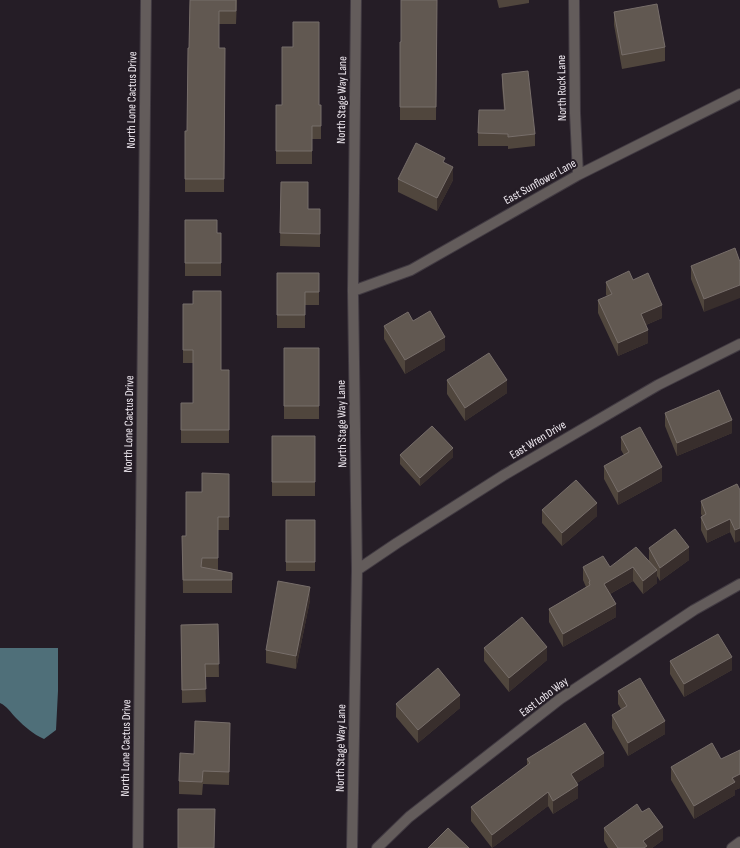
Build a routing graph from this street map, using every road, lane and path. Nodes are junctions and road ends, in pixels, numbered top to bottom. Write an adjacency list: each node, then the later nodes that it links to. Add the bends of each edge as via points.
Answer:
1 (146, 0): 11 (street, North Lone Cactus Drive)
2 (356, 0): 6 (street, North Stage Way Lane)
3 (574, 0): 5 (street, North Rock Lane)
4 (740, 94): 5 (street, East Sunflower Lane)
5 (578, 175): 6 (street, East Sunflower Lane, via 411,270)
6 (352, 291): 8 (street, North Stage Way Lane)
7 (740, 344): 8 (street, East Wren Drive, via 658,385 511,471)
8 (357, 570): 12 (street, North Stage Way Lane)
9 (740, 584): 13 (street, East Lobo Way, via 694,610 560,700 409,817)
10 (740, 842): 14 (street)
11 (138, 848)
12 (352, 848)
13 (376, 848)
14 (732, 848)

